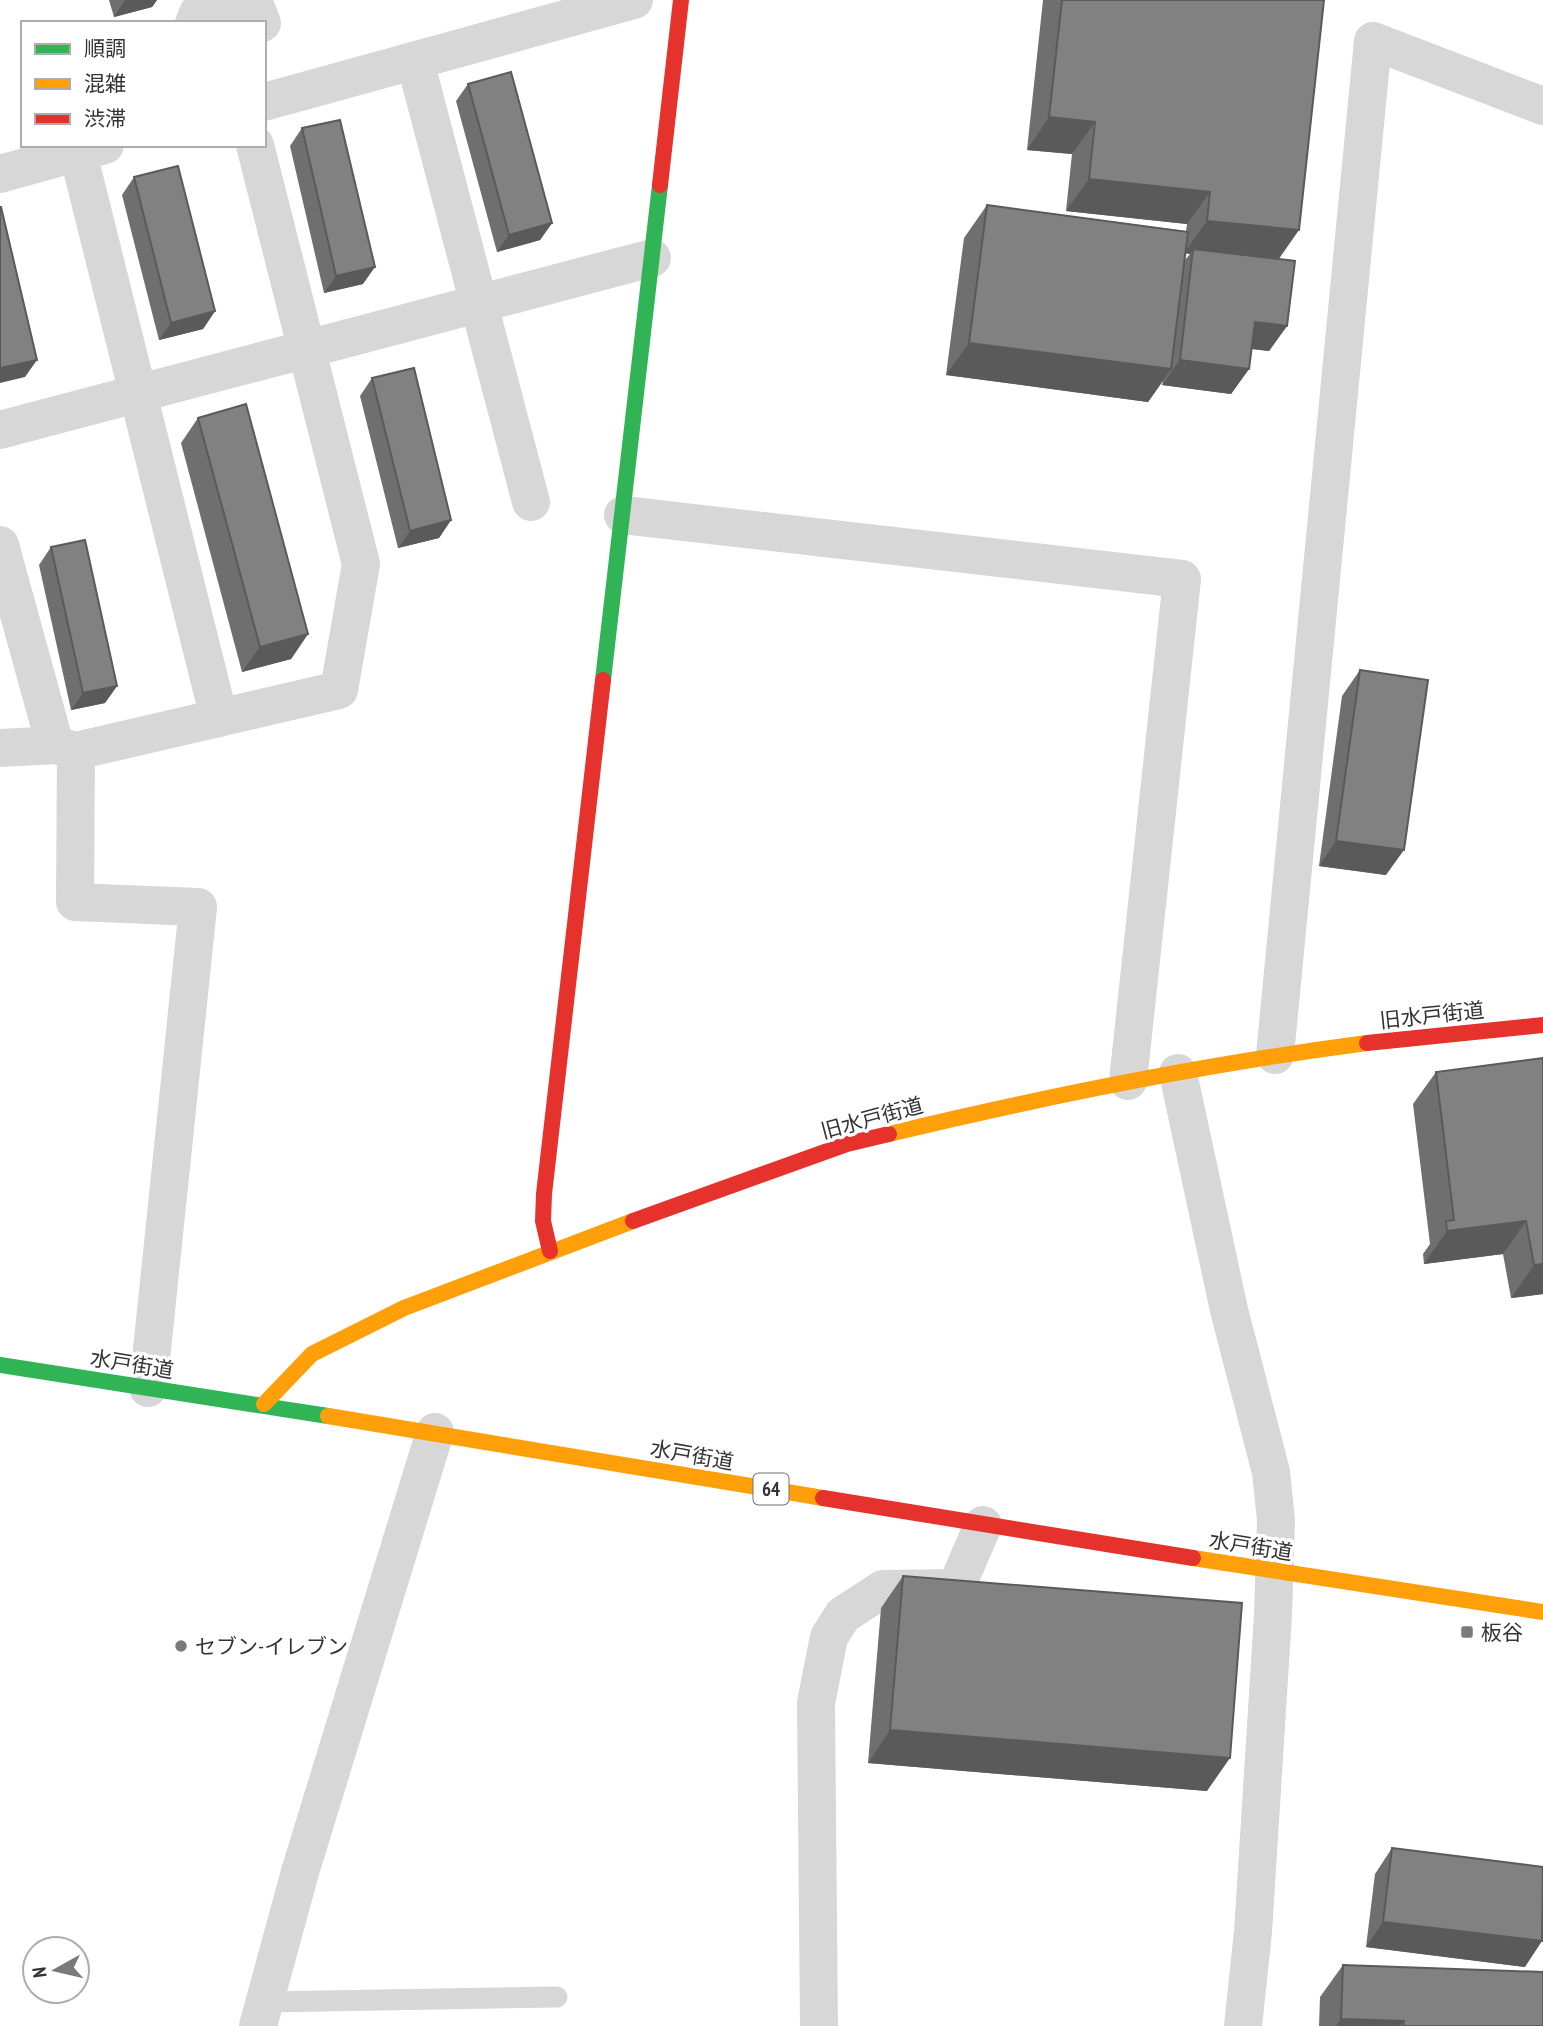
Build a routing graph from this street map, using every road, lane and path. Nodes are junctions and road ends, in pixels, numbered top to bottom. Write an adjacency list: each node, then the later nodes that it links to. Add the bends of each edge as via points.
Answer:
1 (634, 0): 5 (street)
2 (681, 0): 11 (street)
3 (195, 21): 4 (street, via 198,13 225,3 256,8)
4 (261, 21)
5 (415, 61): 6 (street); 12 (street)
6 (266, 101)
7 (1543, 106): 23 (street, via 1373,41)
8 (254, 147): 13 (street)
9 (92, 149): 10 (street); 14 (street)
10 (0, 174)
11 (652, 258): 12 (street); 17 (street)
12 (481, 304): 13 (street); 16 (street)
13 (305, 351): 14 (street); 19 (street, via 361,564 339,690)
14 (139, 394): 15 (street); 19 (street)
15 (0, 430)
16 (531, 502)
17 (623, 515): 25 (street, via 1182,579); 26 (street, via 544,1194 543,1222)
18 (0, 545): 21 (street)
19 (219, 718): 21 (street)
20 (0, 748): 21 (street)
21 (65, 748): 28 (street, via 75,902 198,907)
22 (1543, 1025): 23 (street, 旧水戸街道)
23 (1275, 1055): 24 (street, 旧水戸街道)
24 (1178, 1073): 25 (street, 旧水戸街道); 32 (street, via 1229,1310 1271,1472)
25 (1128, 1081): 26 (street, 旧水戸街道, via 847,1144)
26 (550, 1251): 29 (street, 旧水戸街道, via 404,1308 312,1354)
27 (0, 1365): 28 (street, 水戸街道 / 64)
28 (148, 1388): 29 (street, 水戸街道 / 64)
29 (264, 1404): 30 (street, 水戸街道 / 64)
30 (435, 1432): 31 (street, 水戸街道 / 64); 35 (street)
31 (983, 1525): 32 (street, 水戸街道 / 64); 36 (street, via 956,1587 883,1589 843,1615 829,1637 816,1703)
32 (1276, 1572): 33 (street, 水戸街道 / 64); 37 (street)
33 (1543, 1612)
34 (557, 1997): 35 (lane)
35 (261, 2014)
36 (819, 2026)
37 (1243, 2026)

